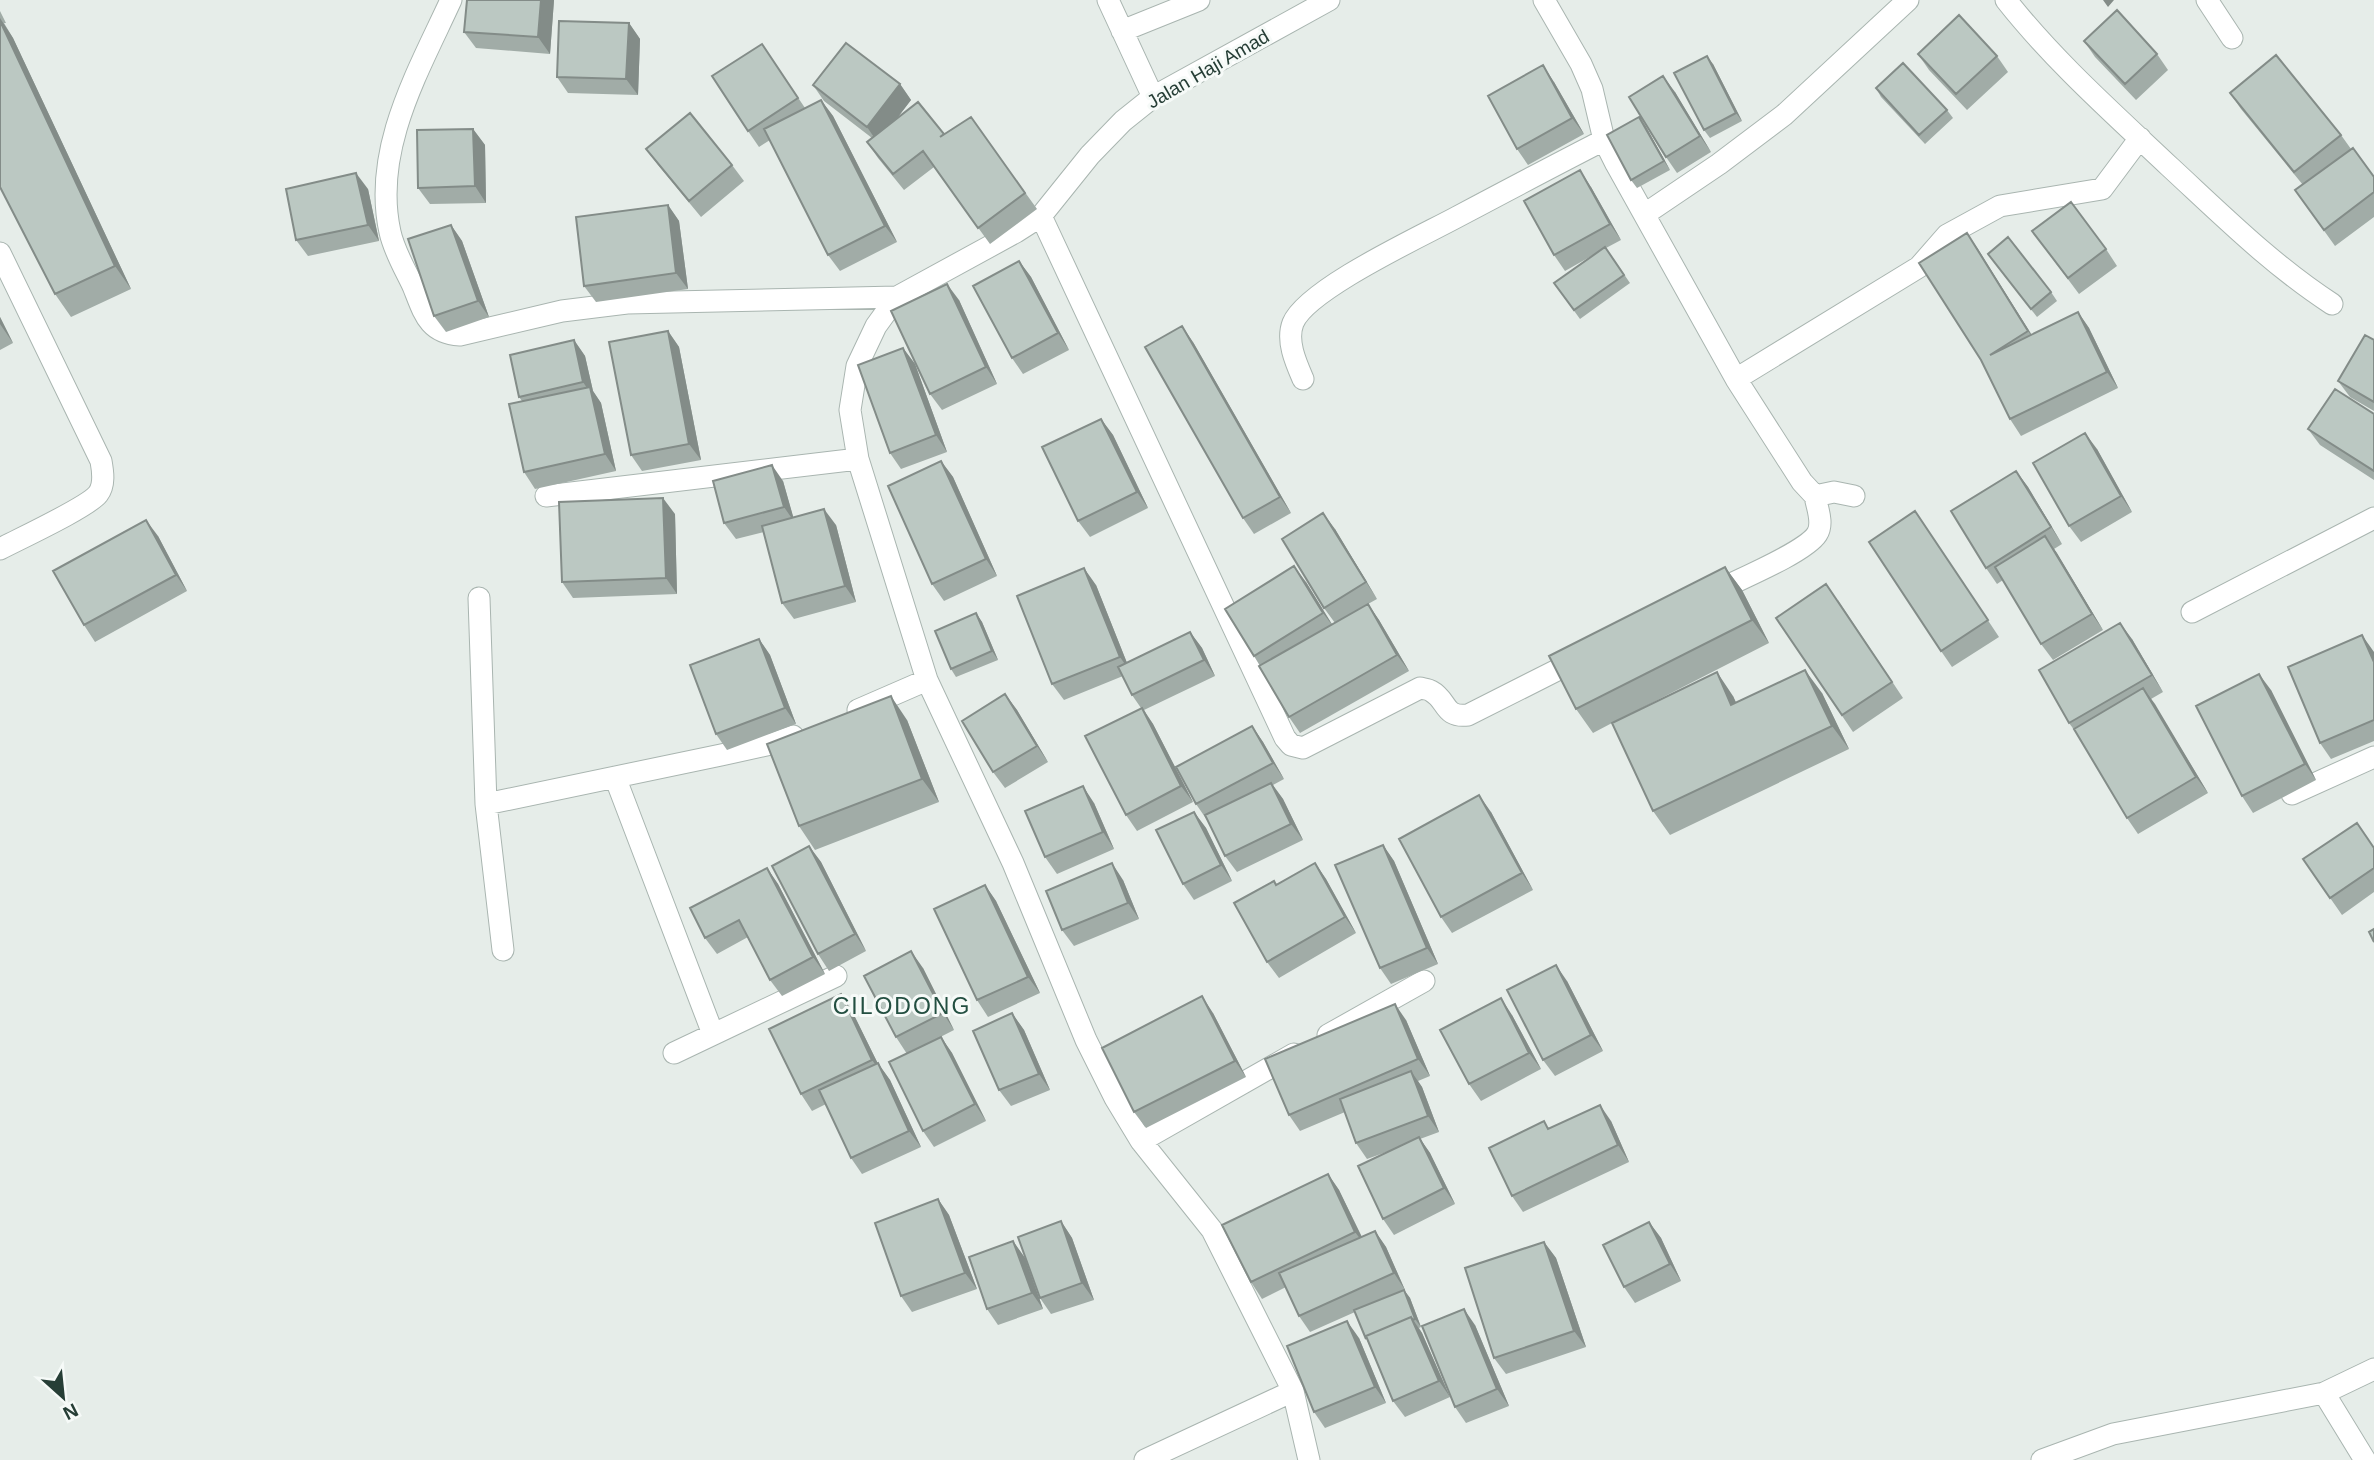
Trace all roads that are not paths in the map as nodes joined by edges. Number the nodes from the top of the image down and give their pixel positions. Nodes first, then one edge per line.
1 (451, 0) edge
2 (1108, 0) edge
3 (1199, 0) edge
4 (1329, 0) edge
5 (1544, 0) edge
6 (1908, 0) edge
7 (2006, 0) edge
8 (2207, 0) edge
9 (1122, 31) junction
10 (2232, 38) dead end
11 (1153, 97) junction
12 (2140, 138) junction
13 (1604, 140) junction
14 (1645, 214) junction
15 (1041, 216) junction
16 (0, 253) edge
17 (897, 297) junction
18 (2332, 304) dead end
19 (1303, 379) dead end
20 (1736, 379) junction
21 (858, 459) junction
22 (546, 496) dead end
23 (1815, 496) junction
24 (1854, 496) dead end
25 (2374, 518) edge
26 (0, 549) edge
27 (479, 598) dead end
28 (1687, 605) edge
29 (2192, 612) dead end
30 (1602, 648) edge
31 (927, 680) junction
32 (840, 718) edge
33 (815, 729) edge
34 (2374, 757) edge
35 (615, 777) junction
36 (2292, 794) edge
37 (486, 804) junction
38 (503, 950) dead end
39 (836, 976) dead end
40 (1424, 981) dead end
41 (713, 1034) junction
42 (674, 1053) dead end
43 (1141, 1140) junction
44 (2374, 1369) edge
45 (1293, 1391) junction
46 (2324, 1393) junction
47 (1145, 1460) edge
48 (1309, 1460) edge
49 (2042, 1460) edge
50 (2365, 1460) edge

1 - 17 street
2 - 9 street
3 - 9 street
4 - 11 street, Jalan Haji Amad
5 - 13 street
6 - 14 street
7 - 12 street
8 - 10 street
9 - 11 street
11 - 15 street, Jalan Haji Amad
12 - 18 street
12 - 20 street
13 - 14 street
13 - 19 street
14 - 20 street
15 - 17 street, Jalan Haji Amad
15 - 30 street
16 - 26 street
17 - 21 street
20 - 23 street
21 - 22 street
21 - 31 street
23 - 24 street
23 - 28 street
25 - 29 street
27 - 37 street
31 - 32 street
31 - 43 street
33 - 35 street
34 - 36 street
35 - 37 street
35 - 41 street
37 - 38 street
39 - 41 street
40 - 43 street
41 - 42 street
43 - 45 street
44 - 46 street
45 - 47 street
45 - 48 street
46 - 49 street
46 - 50 street

